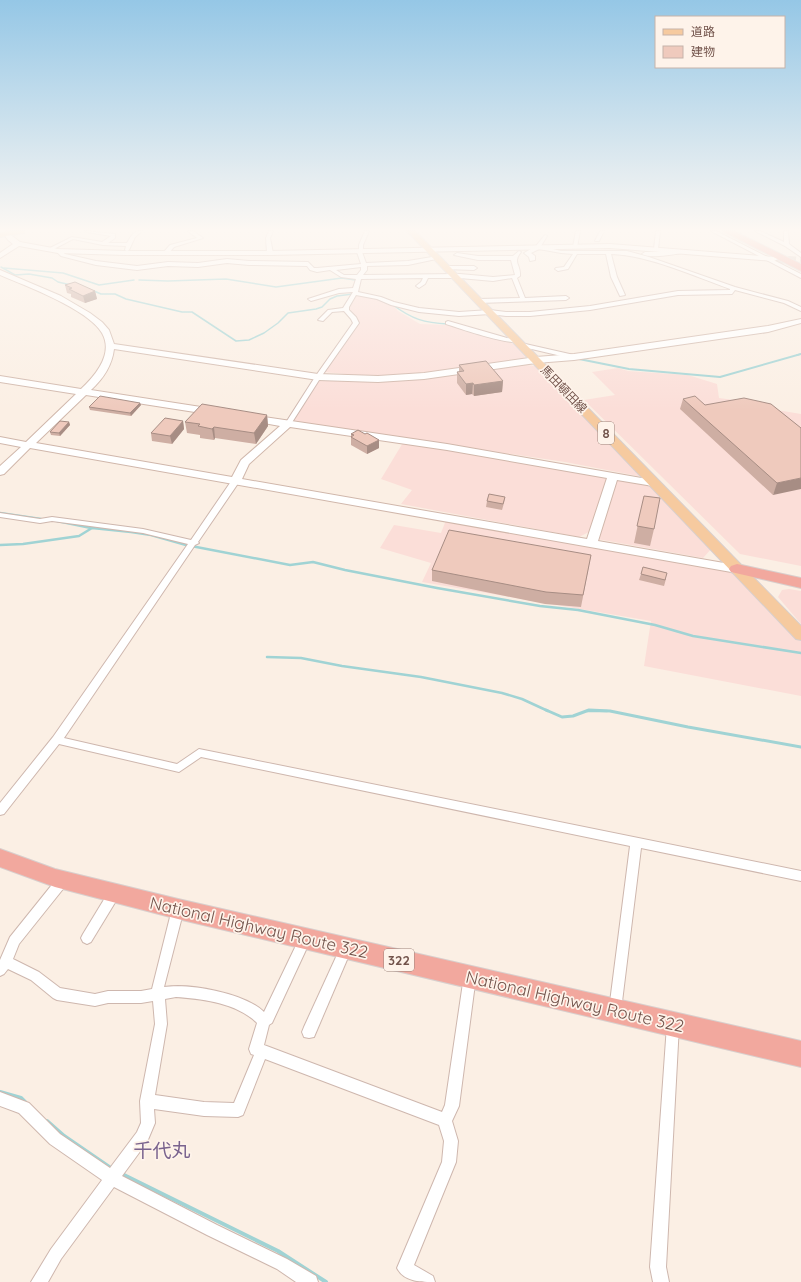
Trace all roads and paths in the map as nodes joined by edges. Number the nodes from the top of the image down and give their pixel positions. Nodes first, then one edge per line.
1 (39, 291) edge
2 (468, 291) edge
3 (520, 291) edge
4 (620, 291) edge
5 (732, 291) edge
6 (744, 291) edge
7 (354, 293) junction
8 (622, 295) dead end
9 (566, 298) dead end
10 (311, 299) dead end
11 (523, 299) junction
12 (478, 301) junction
13 (346, 309) junction
14 (801, 309) edge
15 (490, 312) junction
16 (459, 314) junction
17 (321, 320) dead end
18 (801, 321) edge
19 (519, 343) junction
20 (110, 346) junction
21 (574, 357) junction
22 (536, 360) junction
23 (318, 377) junction
24 (1, 380) edge
25 (84, 392) junction
26 (227, 414) edge
27 (242, 416) edge
28 (288, 424) junction
29 (0, 440) edge
30 (28, 446) junction
31 (0, 472) edge
32 (613, 475) junction
33 (236, 482) junction
34 (653, 482) junction
35 (0, 515) edge
36 (591, 544) junction
37 (193, 545) junction
38 (737, 569) junction
39 (801, 576) edge
40 (801, 583) edge
41 (801, 635) edge
42 (57, 740) junction
43 (0, 811) edge
44 (636, 842) junction
45 (0, 858) edge
46 (801, 876) edge
47 (63, 880) junction
48 (115, 892) junction
49 (178, 909) junction
50 (87, 938) dead end
51 (305, 939) junction
52 (346, 948) junction
53 (3, 966) edge
54 (470, 976) junction
55 (160, 995) junction
56 (615, 1011) junction
57 (264, 1021) junction
58 (673, 1025) junction
59 (309, 1032) dead end
60 (262, 1051) junction
61 (801, 1054) edge
62 (0, 1099) edge
63 (148, 1101) junction
64 (445, 1120) junction
65 (115, 1174) junction
66 (39, 1282) edge
67 (310, 1282) edge
68 (427, 1282) edge
69 (660, 1282) edge

1 - 20 street
2 - 12 main road, 馬田頓田線 / 8
3 - 11 street
4 - 8 street
5 - 15 street
6 - 14 street
7 - 10 street
7 - 13 street
7 - 16 street
9 - 11 street
11 - 12 street
12 - 15 main road, 馬田頓田線 / 8
13 - 17 street
13 - 23 street
15 - 16 street
15 - 19 main road, 馬田頓田線 / 8
16 - 19 street
18 - 21 street
19 - 21 street
19 - 22 main road, 馬田頓田線 / 8
20 - 23 street
20 - 25 street
21 - 22 street
22 - 23 street
22 - 34 main road, 馬田頓田線 / 8
23 - 28 street
24 - 25 street
25 - 26 street
25 - 30 street
27 - 28 street
28 - 32 street
28 - 33 street
29 - 30 street
30 - 31 street
30 - 33 street
32 - 34 street
32 - 36 street
33 - 36 street
33 - 37 street
34 - 38 main road, 馬田頓田線 / 8
35 - 37 street
36 - 38 street
37 - 42 street
38 - 39 highway
38 - 40 highway
38 - 41 main road, 馬田頓田線 / 8
42 - 43 street
42 - 44 street
44 - 46 street
44 - 56 street
45 - 47 highway, National Highway Route 322 / 322
47 - 48 highway, National Highway Route 322 / 322
47 - 53 street
48 - 49 highway, National Highway Route 322 / 322
48 - 50 street
49 - 51 highway, National Highway Route 322 / 322
49 - 55 street
51 - 52 highway, National Highway Route 322 / 322
51 - 57 street
52 - 54 highway, National Highway Route 322 / 322
52 - 59 street
53 - 55 street
54 - 56 highway, National Highway Route 322 / 322
54 - 64 street
55 - 57 street
55 - 63 street
56 - 58 highway, National Highway Route 322 / 322
57 - 60 street
58 - 61 highway, National Highway Route 322 / 322
58 - 69 street
60 - 63 street
60 - 64 street
62 - 65 street
63 - 65 street
64 - 68 street
65 - 66 street
65 - 67 street

